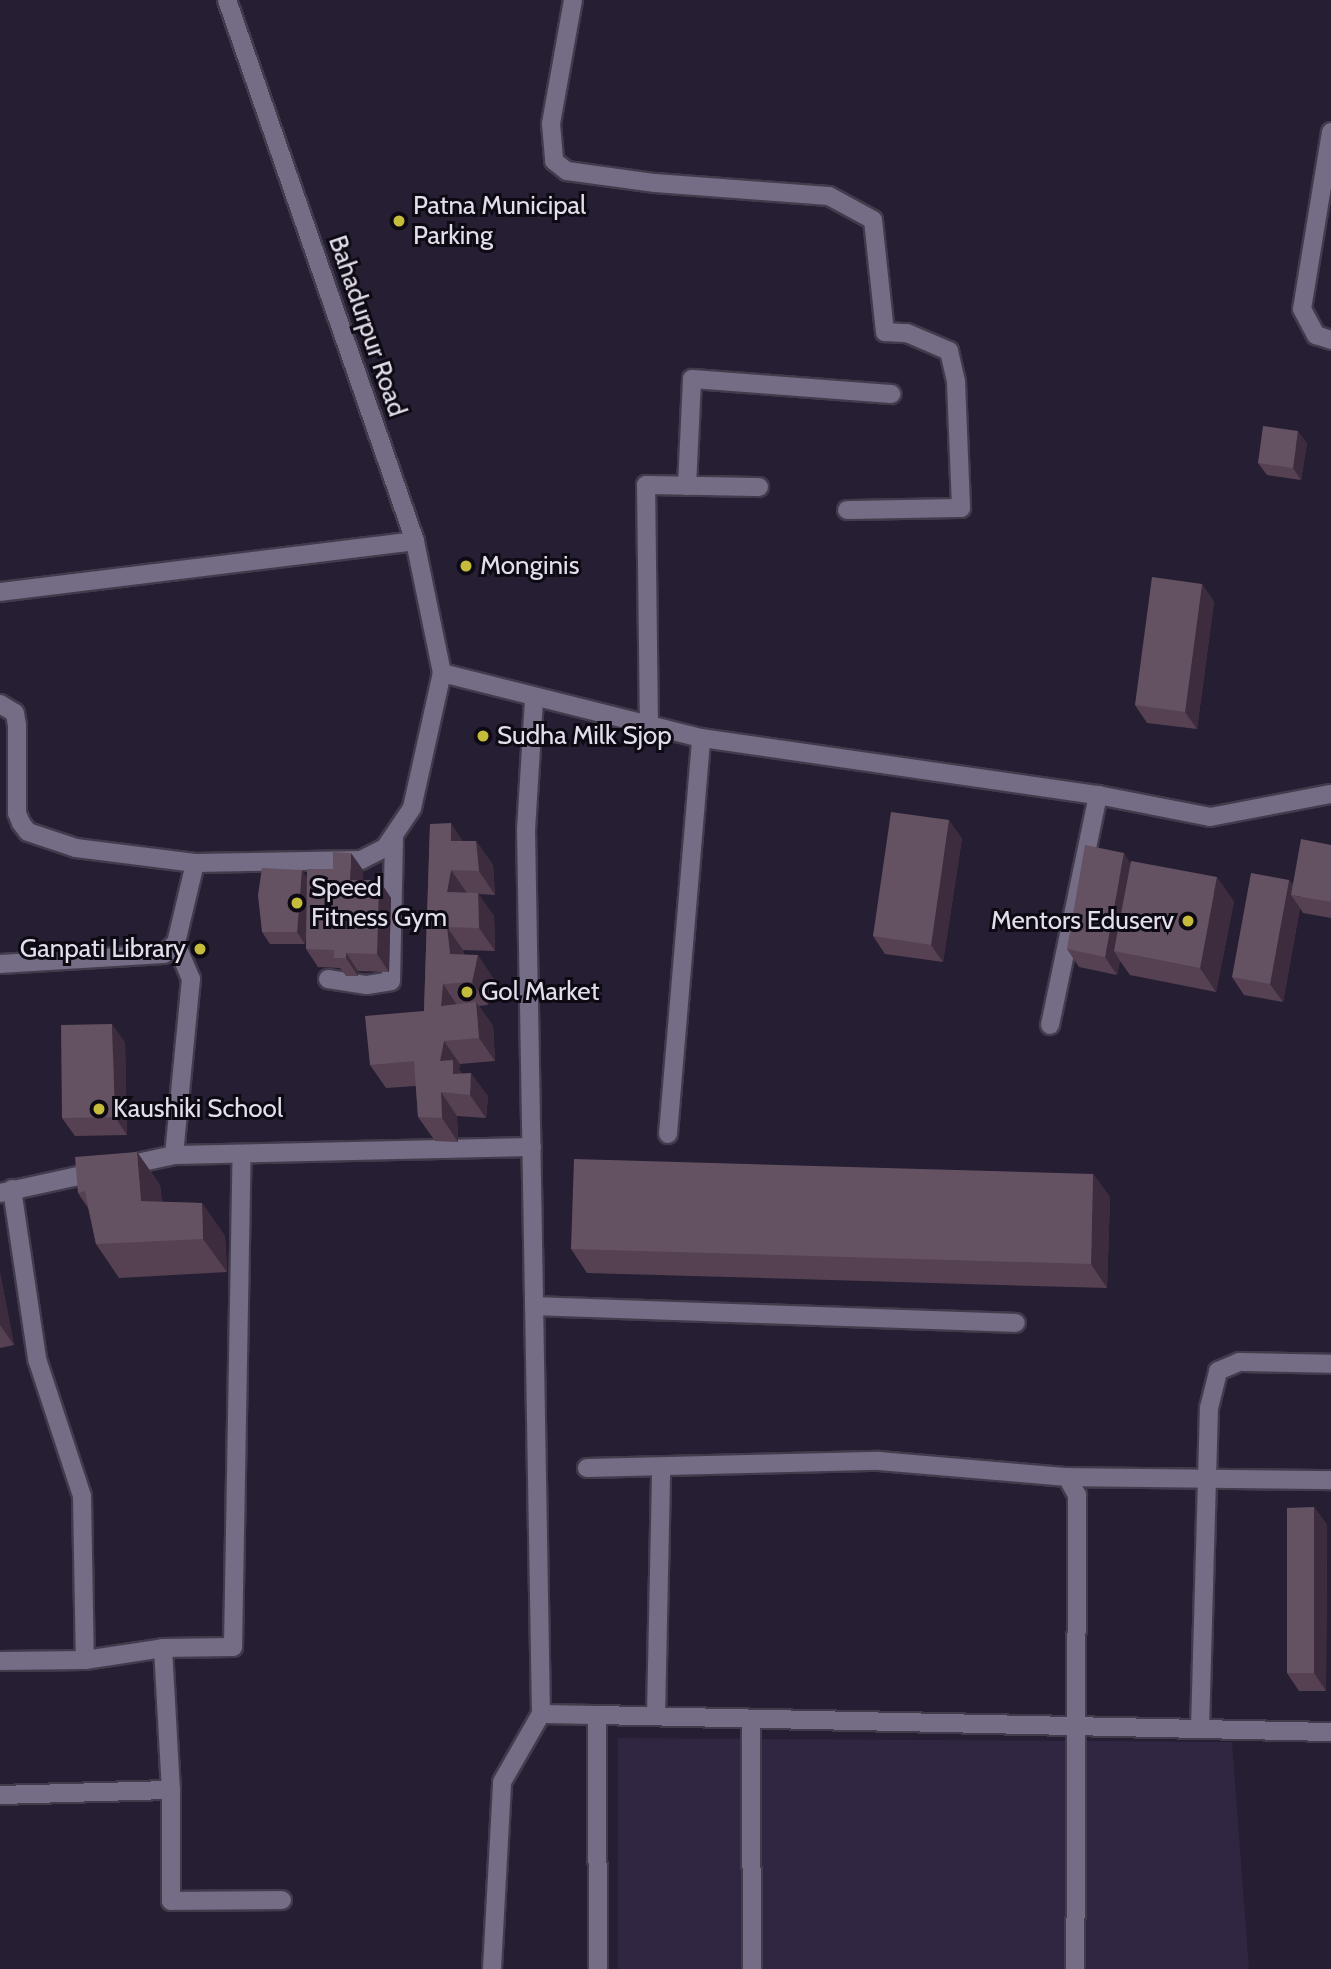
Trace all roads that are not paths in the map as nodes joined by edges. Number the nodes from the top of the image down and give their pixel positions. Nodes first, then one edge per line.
1 (227, 0) edge
2 (573, 0) edge
3 (1331, 132) edge
4 (1331, 340) edge
5 (891, 394) dead end
6 (687, 485) junction
7 (759, 487) dead end
8 (848, 510) dead end
9 (415, 541) junction
10 (0, 592) edge
11 (442, 673) junction
12 (534, 699) junction
13 (0, 704) edge
14 (649, 728) junction
15 (701, 738) junction
16 (1331, 794) edge
17 (1098, 795) junction
18 (394, 835) junction
19 (195, 863) junction
20 (176, 943) junction
21 (0, 964) edge
22 (328, 979) dead end
23 (1050, 1025) dead end
24 (668, 1134) dead end
25 (532, 1147) junction
26 (242, 1154) junction
27 (174, 1155) junction
28 (6, 1191) edge
29 (534, 1306) junction
30 (1016, 1323) dead end
31 (1331, 1364) edge
32 (587, 1468) dead end
33 (661, 1468) junction
34 (1067, 1476) junction
35 (1207, 1476) junction
36 (1331, 1480) edge
37 (163, 1648) junction
38 (85, 1660) junction
39 (0, 1661) edge
40 (541, 1714) junction
41 (597, 1715) junction
42 (656, 1716) junction
43 (751, 1719) junction
44 (1078, 1726) junction
45 (1200, 1729) junction
46 (1331, 1732) edge
47 (171, 1790) junction
48 (0, 1795) edge
49 (282, 1900) dead end
50 (492, 1969) edge
51 (598, 1969) edge
52 (752, 1969) edge
53 (1075, 1969) edge

1 - 9 street, Bahadurpur Road
2 - 8 street
3 - 4 street
5 - 6 street
6 - 7 street
6 - 14 street
9 - 10 street
9 - 11 street, Bahadurpur Road
11 - 12 street
11 - 18 street
12 - 14 street
12 - 25 street
13 - 19 street
14 - 15 street
15 - 17 street
15 - 24 street
16 - 17 street
17 - 23 street
18 - 19 street
18 - 22 street
19 - 20 street
20 - 21 street
20 - 27 street
25 - 26 street
25 - 29 street
26 - 27 street
26 - 37 street
27 - 28 street
28 - 38 street
29 - 30 street
29 - 40 street
31 - 35 street
32 - 33 street
33 - 34 street
33 - 42 street
34 - 35 street
34 - 44 street
35 - 36 street
35 - 45 street
37 - 38 street
37 - 47 street
38 - 39 street
40 - 41 street
40 - 50 street
41 - 42 street
41 - 51 street
42 - 43 street
43 - 44 street
43 - 52 street
44 - 45 street
44 - 53 street
45 - 46 street
47 - 48 street
47 - 49 street

